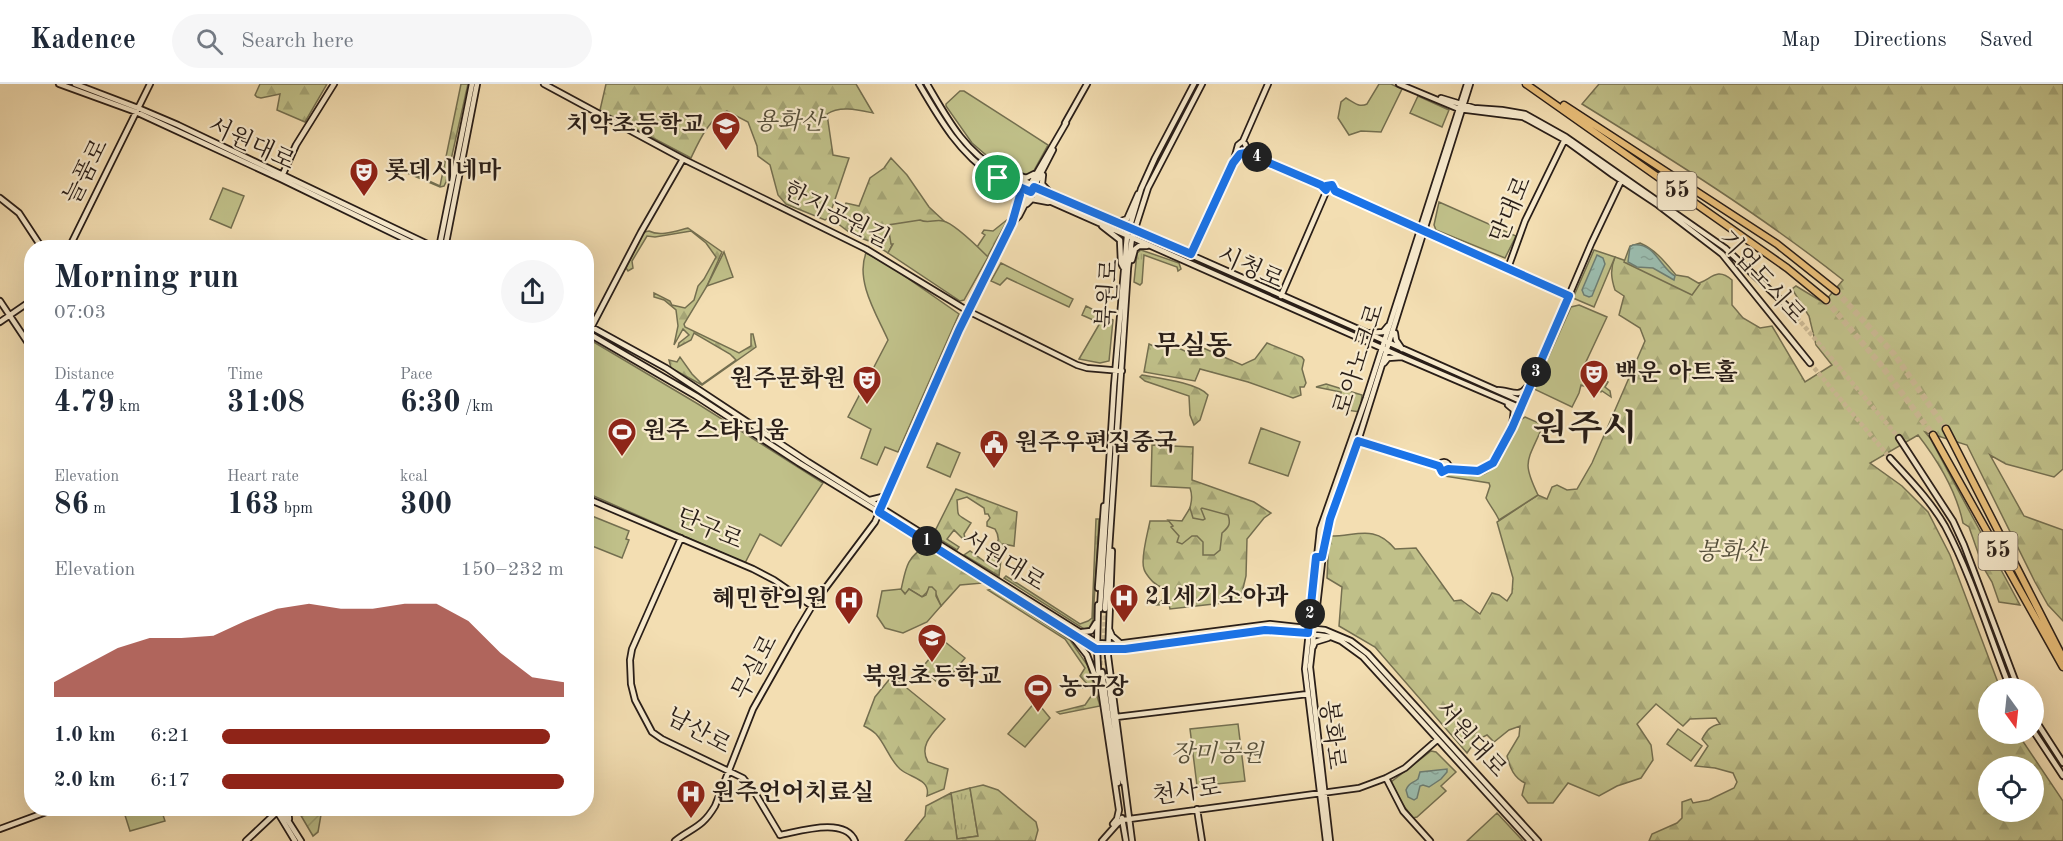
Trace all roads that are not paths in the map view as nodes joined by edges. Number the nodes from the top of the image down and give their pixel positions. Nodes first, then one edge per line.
1 (59, 84) edge
2 (75, 84) edge
3 (150, 84) edge
4 (334, 84) edge
5 (472, 84) edge
6 (477, 84) edge
7 (544, 84) edge
8 (919, 84) edge
9 (927, 84) edge
10 (1087, 84) edge
11 (1194, 84) edge
12 (1202, 84) edge
13 (1270, 84) edge
14 (1399, 84) edge
15 (1405, 84) edge
16 (1468, 84) edge
17 (1526, 84) edge
18 (1533, 84) edge
19 (939, 105) junction
20 (933, 108) junction
21 (1462, 108) junction
22 (137, 110) junction
23 (1066, 123) junction
24 (1566, 138) junction
25 (1243, 149) junction
26 (683, 159) junction
27 (1047, 161) junction
28 (1038, 170) junction
29 (1002, 172) junction
30 (282, 177) junction
31 (998, 178) junction
32 (1622, 179) junction
33 (1030, 189) junction
34 (1141, 189) junction
35 (1329, 190) junction
36 (452, 195) junction
37 (0, 198) edge
38 (1051, 199) junction
39 (330, 200) junction
40 (1016, 216) junction
41 (1103, 217) junction
42 (1100, 224) junction
43 (1132, 229) junction
44 (1423, 229) junction
45 (1130, 237) junction
46 (37, 240) edge
47 (73, 240) edge
48 (408, 240) edge
49 (420, 240) edge
50 (440, 240) edge
51 (446, 240) edge
52 (1154, 247) junction
53 (1191, 254) junction
54 (1188, 261) junction
55 (1508, 267) junction
56 (1126, 268) junction
57 (1836, 291) tunnel mouth
58 (1282, 295) junction
59 (1569, 296) junction
60 (1826, 300) tunnel mouth
61 (0, 301) edge
62 (1279, 301) junction
63 (24, 306) edge
64 (1788, 307) tunnel mouth
65 (968, 311) junction
66 (10, 316) junction
67 (594, 316) edge
68 (0, 322) edge
69 (1394, 322) junction
70 (594, 328) edge
71 (1367, 333) junction
72 (594, 335) edge
73 (24, 337) edge
74 (1367, 342) junction
75 (1387, 342) junction
76 (1385, 349) junction
77 (1402, 349) junction
78 (1402, 357) junction
79 (1810, 363) tunnel mouth
80 (1379, 367) junction
81 (666, 368) junction
82 (1115, 370) junction
83 (1122, 371) junction
84 (662, 374) junction
85 (1531, 381) junction
86 (1496, 390) junction
87 (698, 393) junction
88 (1495, 396) junction
89 (1523, 402) junction
90 (1521, 408) junction
91 (1512, 428) junction
92 (1946, 429) tunnel mouth
93 (762, 435) junction
94 (1933, 435) tunnel mouth
95 (1899, 438) tunnel mouth
96 (1355, 440) junction
97 (1114, 450) junction
98 (1890, 458) tunnel mouth
99 (886, 496) junction
100 (870, 500) junction
101 (594, 501) edge
102 (880, 509) junction
103 (681, 538) junction
104 (812, 606) junction
105 (1103, 611) junction
106 (1097, 621) junction
107 (1108, 624) junction
108 (1063, 629) junction
109 (1311, 631) junction
110 (1079, 632) junction
111 (1331, 637) junction
112 (1175, 639) junction
113 (1097, 643) junction
114 (1120, 644) junction
115 (1108, 647) junction
116 (1096, 649) junction
117 (1125, 649) junction
118 (1312, 652) junction
119 (2063, 658) edge
120 (2063, 667) edge
121 (1104, 670) junction
122 (2006, 678) edge
123 (2014, 678) edge
124 (1308, 694) junction
125 (1101, 695) junction
126 (1116, 717) junction
127 (2044, 734) edge
128 (1442, 736) junction
129 (1437, 740) junction
130 (2042, 744) edge
131 (2063, 763) edge
132 (729, 770) junction
133 (1114, 774) junction
134 (2063, 776) edge
135 (1386, 778) junction
136 (1117, 780) junction
137 (1124, 785) junction
138 (1323, 794) junction
139 (1197, 809) junction
140 (1506, 810) junction
141 (35, 816) edge
142 (274, 816) edge
143 (284, 816) edge
144 (285, 816) edge
145 (1125, 820) junction
146 (0, 829) edge
147 (780, 835) junction
148 (1107, 835) junction
149 (1125, 838) edge
150 (246, 841) edge
151 (295, 841) edge
152 (301, 841) edge
153 (675, 841) edge
154 (776, 841) edge
155 (855, 841) edge
156 (1102, 841) edge
157 (1132, 841) edge
158 (1202, 841) edge
159 (1328, 841) edge
160 (1430, 841) edge
161 (1530, 841) edge
162 (1538, 841) edge

1 - 22 street, 서원대로
2 - 22 street, 서원대로
3 - 22 street, 늘품로
4 - 30 street, 서원대로
5 - 36 street
6 - 36 street
7 - 26 street, 한지공원길
8 - 20 street, 시청로
9 - 19 street, 시청로
10 - 23 street, 무실로
11 - 34 street, 북원로
12 - 43 street, 북원로
13 - 25 street
14 - 21 street
15 - 21 street
16 - 21 street, 로아노크로
17 - 60 highway, 55
18 - 57 highway, 55
19 - 20 street
19 - 29 street, 시청로
20 - 31 street, 시청로
21 - 24 street
21 - 44 street, 로아노크로
22 - 30 street, 서원대로
22 - 47 street, 늘품로
23 - 27 street, 무실로
23 - 28 street, 무실로
24 - 32 street
24 - 55 street, 만대로
25 - 35 street
25 - 53 street, 시청로
26 - 65 street, 한지공원길
26 - 67 street
27 - 33 street, 무실로
27 - 38 street
28 - 29 street
28 - 33 street, 무실로
29 - 33 street, 시청로
30 - 39 street, 서원대로
31 - 33 street, 시청로
31 - 40 street
32 - 59 street
32 - 64 street, 기업도시로
32 - 79 street, 기업도시로
33 - 38 street, 시청로
33 - 40 street, 무실로
34 - 41 street
34 - 43 street, 북원로
35 - 44 street
35 - 58 street
36 - 50 street
36 - 51 street
37 - 46 street
38 - 40 street
38 - 41 street, 시청로
38 - 42 street, 시청로
39 - 48 street, 서원대로
39 - 49 street, 서원대로
40 - 65 street, 무실로
41 - 43 street, 시청로
42 - 45 street, 시청로
42 - 56 street
43 - 45 street, 북원로
43 - 53 street, 시청로
44 - 55 street
44 - 69 street, 로아노크로
45 - 52 street, 시청로
45 - 56 street, 북원로
52 - 54 street, 시청로
52 - 56 street
53 - 54 street
53 - 58 street, 시청로
54 - 62 street, 시청로
55 - 59 street, 만대로
56 - 82 street, 북원로
56 - 83 street, 북원로
58 - 62 street
58 - 71 street, 시청로
59 - 85 street
61 - 66 street
62 - 74 street, 시청로
63 - 66 street
65 - 82 street, 한지공원길
65 - 99 street, 무실로
66 - 68 street
66 - 73 street
69 - 71 street
69 - 75 street, 로아노크로
69 - 77 street
70 - 81 street, 서원대로
71 - 75 street, 시청로
72 - 84 street, 서원대로
74 - 76 street, 시청로
74 - 80 street
75 - 76 street, 로아노크로
75 - 77 street, 시청로
76 - 78 street, 시청로
76 - 80 street, 로아노크로
77 - 86 street, 시청로
78 - 80 street
78 - 88 street, 시청로
80 - 96 street, 로아노크로
81 - 84 street
81 - 87 street, 서원대로
82 - 83 street, 한지공원길
82 - 97 street, 북원로
83 - 97 street, 북원로
84 - 87 street, 서원대로
85 - 86 street
85 - 89 street
86 - 89 street, 시청로
87 - 93 street, 서원대로
88 - 90 street
88 - 91 street
89 - 90 street
90 - 91 street
91 - 96 street
92 - 119 highway, 55
93 - 100 street, 서원대로
93 - 102 street, 서원대로
94 - 120 highway, 55
95 - 123 street
96 - 109 street, 로아노크로
97 - 105 street, 북원로
97 - 105 street, 북원로
98 - 122 street
99 - 100 street
99 - 102 street, 무실로
100 - 102 street, 서원대로
101 - 103 street, 단구로
102 - 104 street, 무실로
102 - 108 street, 서원대로
102 - 110 street, 서원대로
103 - 104 street, 단구로
103 - 132 street, 남산로
104 - 132 street, 무실로
105 - 106 street, 북원로
105 - 107 street, 북원로
106 - 110 street
106 - 113 street, 북원로
107 - 114 street
107 - 115 street, 북원로
108 - 116 street, 서원대로
108 - 125 street
109 - 111 street, 서원대로
109 - 112 street, 서원대로
109 - 118 street, 봉화로
109 - 124 street, 봉화로
109 - 128 street, 서원대로
110 - 113 street, 서원대로
111 - 118 street
111 - 129 street, 서원대로
112 - 114 street, 서원대로
112 - 117 street, 서원대로
113 - 115 street, 서원대로
113 - 116 street, 북원로
114 - 115 street, 서원대로
115 - 116 street, 서원대로
115 - 117 street, 서원대로
115 - 121 street, 북원로
116 - 121 street, 북원로
117 - 121 street
118 - 138 street, 봉화로
121 - 125 street, 북원로
121 - 126 street, 북원로
121 - 136 street, 북원로
121 - 137 street, 북원로
124 - 126 street
124 - 138 street, 봉화로
125 - 133 street, 북원로
126 - 137 street, 북원로
127 - 131 street
128 - 129 street, 천사로
128 - 140 street, 서원대로
129 - 135 street, 천사로
129 - 140 street, 서원대로
130 - 134 street
132 - 147 street, 남산로
132 - 153 street, 무실로
133 - 136 street
133 - 148 street
135 - 138 street, 천사로
135 - 160 street
136 - 145 street, 북원로
137 - 145 street, 북원로
138 - 139 street, 천사로
138 - 159 street, 봉화로
139 - 145 street, 천사로
139 - 158 street
140 - 161 street, 서원대로
140 - 162 street, 서원대로
141 - 146 street
142 - 150 street
143 - 151 street
144 - 152 street
145 - 148 street, 천사로
145 - 149 street, 북원로
145 - 157 street, 북원로
147 - 154 street
147 - 155 street
148 - 149 street
148 - 156 street, 천사로

